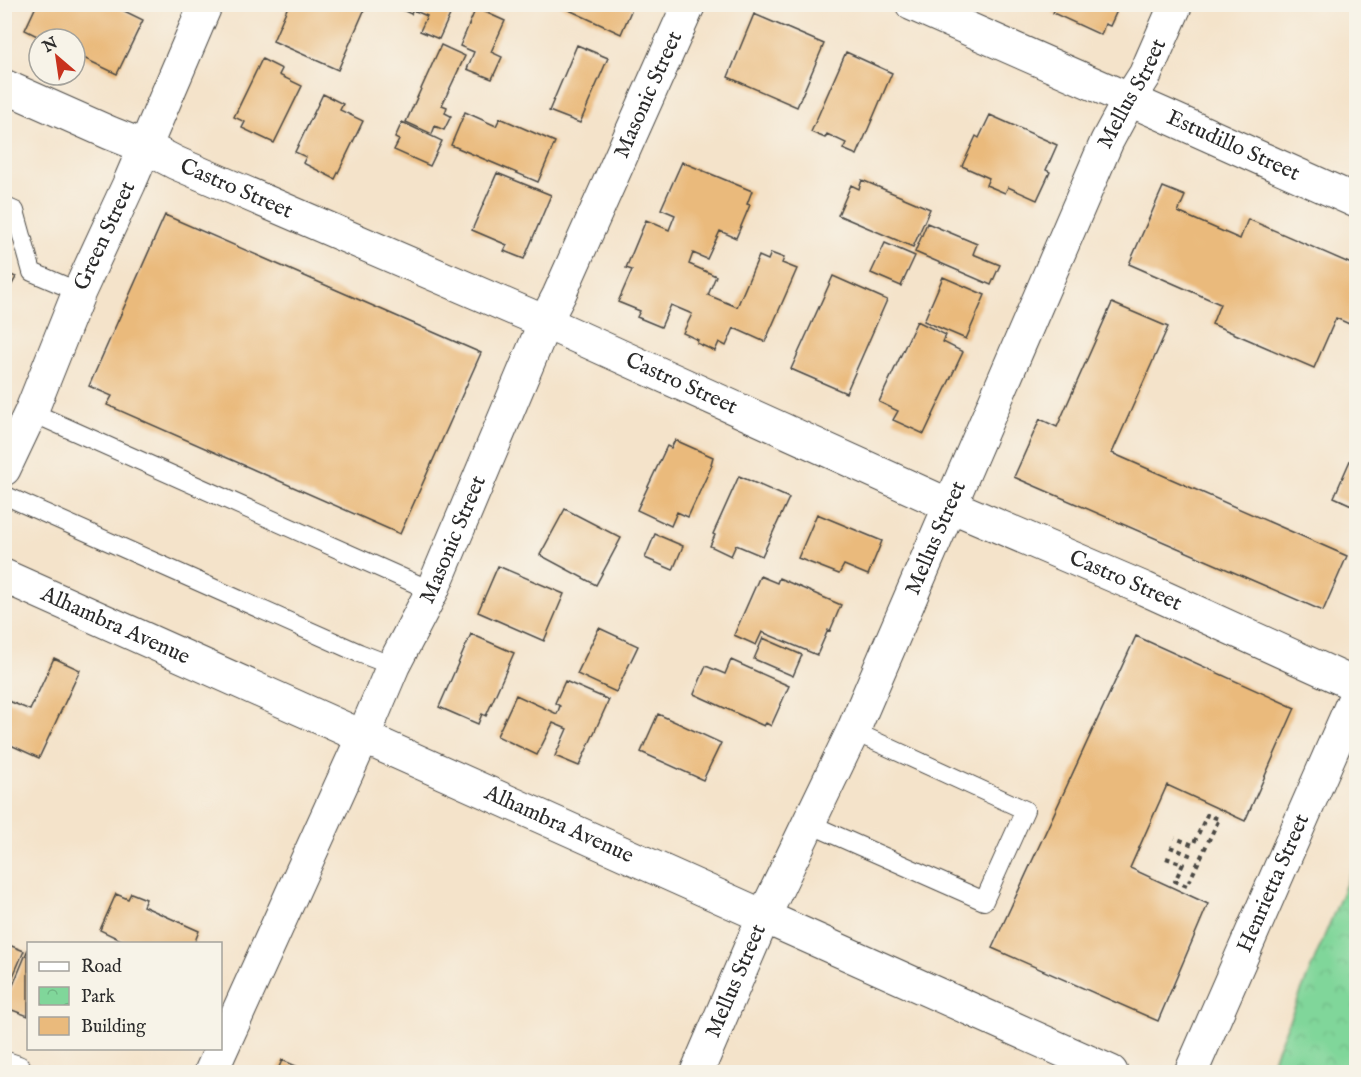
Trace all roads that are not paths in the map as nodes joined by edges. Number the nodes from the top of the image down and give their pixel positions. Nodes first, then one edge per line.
1 (206, 4) edge
2 (689, 4) edge
3 (912, 4) edge
4 (1176, 4) edge
5 (4, 86) edge
6 (1129, 100) junction
7 (145, 147) junction
8 (1356, 201) edge
9 (4, 206) edge
10 (80, 292) junction
11 (545, 322) junction
12 (31, 412) junction
13 (4, 469) edge
14 (4, 495) edge
15 (951, 506) junction
16 (4, 576) edge
17 (432, 591) junction
18 (393, 666) junction
19 (1356, 685) edge
20 (1356, 695) edge
21 (854, 731) junction
22 (363, 737) junction
23 (810, 824) junction
24 (765, 916) junction
25 (222, 1048) edge
26 (221, 1050) edge
27 (4, 1068) edge
28 (16, 1072) edge
29 (211, 1072) edge
30 (697, 1072) edge
31 (1111, 1072) edge
32 (1191, 1072) edge

1 - 7 street, Green Street
2 - 11 street, Masonic Street
3 - 6 street, Estudillo Street
4 - 6 street, Mellus Street
5 - 7 street, Castro Street
6 - 8 street, Estudillo Street
6 - 15 street, Mellus Street
7 - 10 street, Green Street
7 - 11 street, Castro Street
9 - 10 lane
10 - 12 street, Green Street
11 - 15 street, Castro Street
11 - 17 street, Masonic Street
12 - 13 street, Green Street
12 - 17 lane
14 - 18 lane
15 - 19 street, Castro Street
15 - 21 street, Mellus Street
16 - 22 street, Alhambra Avenue
17 - 18 street, Masonic Street
18 - 22 street, Masonic Street
20 - 32 street, Henrietta Street
21 - 23 street, Mellus Street
21 - 23 lane
22 - 24 street, Alhambra Avenue
22 - 25 street, Masonic Street
23 - 24 street, Mellus Street
24 - 30 street, Mellus Street
24 - 31 street, Alhambra Avenue
26 - 29 street, Masonic Street
27 - 28 street

